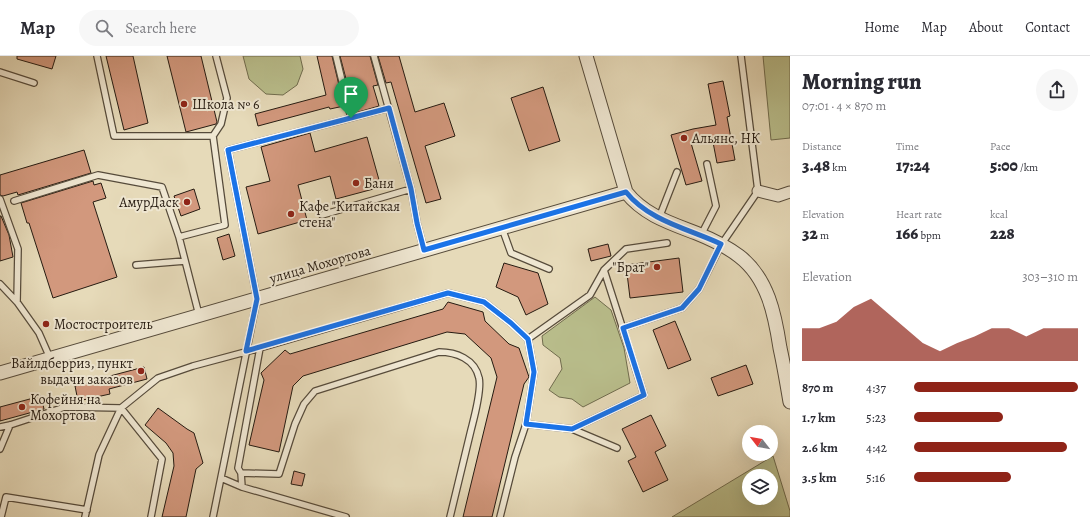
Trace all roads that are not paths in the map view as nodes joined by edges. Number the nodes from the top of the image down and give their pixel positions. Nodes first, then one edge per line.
1 (97, 56) edge
2 (216, 56) edge
3 (336, 56) edge
4 (374, 56) edge
5 (586, 56) edge
6 (741, 56) edge
7 (0, 72) edge
8 (34, 83) dead end
9 (389, 108) junction
10 (351, 118) junction
11 (213, 136) junction
12 (707, 164) dead end
13 (677, 172) dead end
14 (411, 189) junction
15 (758, 191) junction
16 (626, 192) junction
17 (790, 192) edge
18 (0, 199) edge
19 (14, 201) dead end
20 (322, 215) dead end
21 (659, 218) junction
22 (502, 228) junction
23 (701, 235) junction
24 (180, 237) junction
25 (666, 243) dead end
26 (721, 244) junction
27 (424, 250) junction
28 (185, 261) junction
29 (136, 265) dead end
30 (549, 269) dead end
31 (604, 270) junction
32 (0, 284) edge
33 (257, 299) junction
34 (17, 302) junction
35 (199, 316) junction
36 (623, 328) junction
37 (528, 339) junction
38 (260, 348) junction
39 (246, 351) junction
40 (50, 359) junction
41 (0, 373) edge
42 (790, 402) edge
43 (121, 408) junction
44 (526, 424) junction
45 (10, 426) junction
46 (0, 427) edge
47 (572, 429) junction
48 (617, 448) dead end
49 (0, 449) edge
50 (241, 473) junction
51 (221, 478) junction
52 (242, 486) junction
53 (87, 510) junction
54 (1, 517) edge
55 (85, 517) edge
56 (150, 517) edge
57 (213, 517) edge
58 (346, 517) edge
59 (450, 517) edge
60 (500, 517) edge

1 - 11 lane
2 - 11 lane
3 - 10 lane
4 - 9 lane
5 - 16 street
6 - 15 lane
7 - 8 lane
9 - 10 lane
9 - 14 lane
10 - 33 lane
11 - 24 lane
12 - 23 lane
13 - 21 lane
14 - 20 lane
14 - 27 lane
15 - 17 street
15 - 26 lane
16 - 21 street
16 - 22 street, улица Мохортова
18 - 34 lane
19 - 24 lane
21 - 23 street
22 - 27 street, улица Мохортова
22 - 30 lane
23 - 26 street
24 - 28 lane
25 - 31 lane
26 - 36 lane
26 - 42 street
27 - 33 street, улица Мохортова
28 - 29 lane
28 - 35 lane
31 - 36 lane
31 - 37 lane
32 - 34 lane
33 - 35 street, улица Мохортова
33 - 39 lane
34 - 40 lane
35 - 40 street, улица Мохортова
36 - 47 lane
37 - 38 lane
37 - 44 lane
38 - 39 lane
38 - 50 lane
39 - 43 lane
39 - 51 lane
40 - 41 street, улица Мохортова
43 - 45 lane
43 - 53 lane
43 - 56 lane
44 - 47 lane
44 - 60 lane
45 - 46 lane
45 - 49 lane
47 - 48 lane
50 - 52 lane
50 - 59 lane
51 - 52 lane
51 - 57 lane
52 - 58 lane
53 - 54 lane
53 - 55 lane

